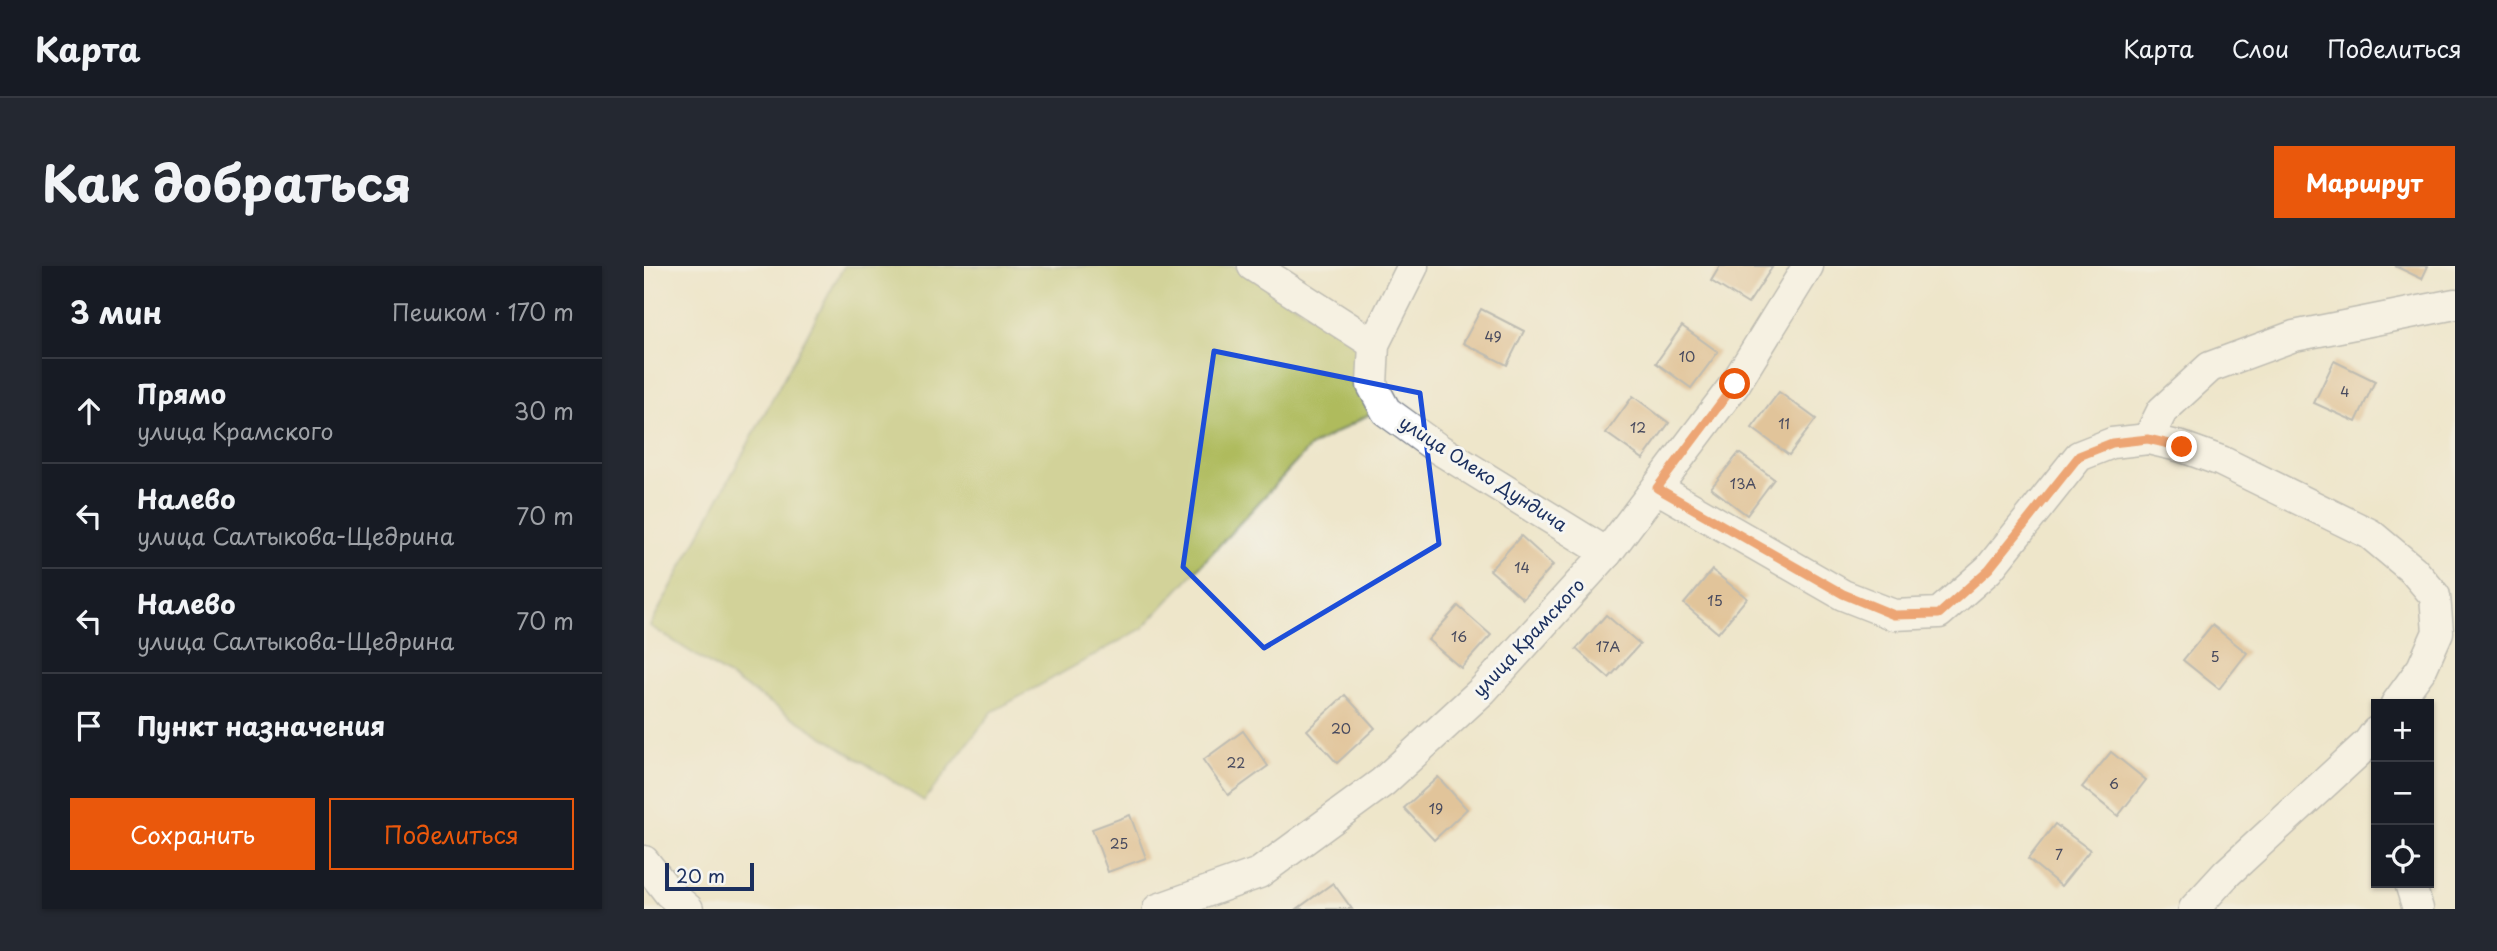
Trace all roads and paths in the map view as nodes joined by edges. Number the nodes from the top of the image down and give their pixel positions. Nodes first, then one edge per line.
1 (1253, 266) edge
2 (1413, 266) edge
3 (1808, 266) edge
4 (2455, 304) edge
5 (1374, 344) junction
6 (2148, 439) junction
7 (1657, 488) junction
8 (1607, 553) junction
9 (2400, 699) edge
10 (2371, 751) edge
11 (644, 861) edge
12 (2412, 888) edge
13 (688, 909) edge
14 (1158, 909) edge
15 (2194, 909) edge
16 (2418, 909) edge

1 - 5 street
2 - 5 street, улица Олеко Дундича
3 - 7 street, улица Крамского
4 - 6 street
5 - 8 street, улица Олеко Дундича
6 - 7 street
6 - 9 street
7 - 8 street, улица Крамского
8 - 14 street, улица Крамского
10 - 15 street
11 - 13 street
12 - 16 street

